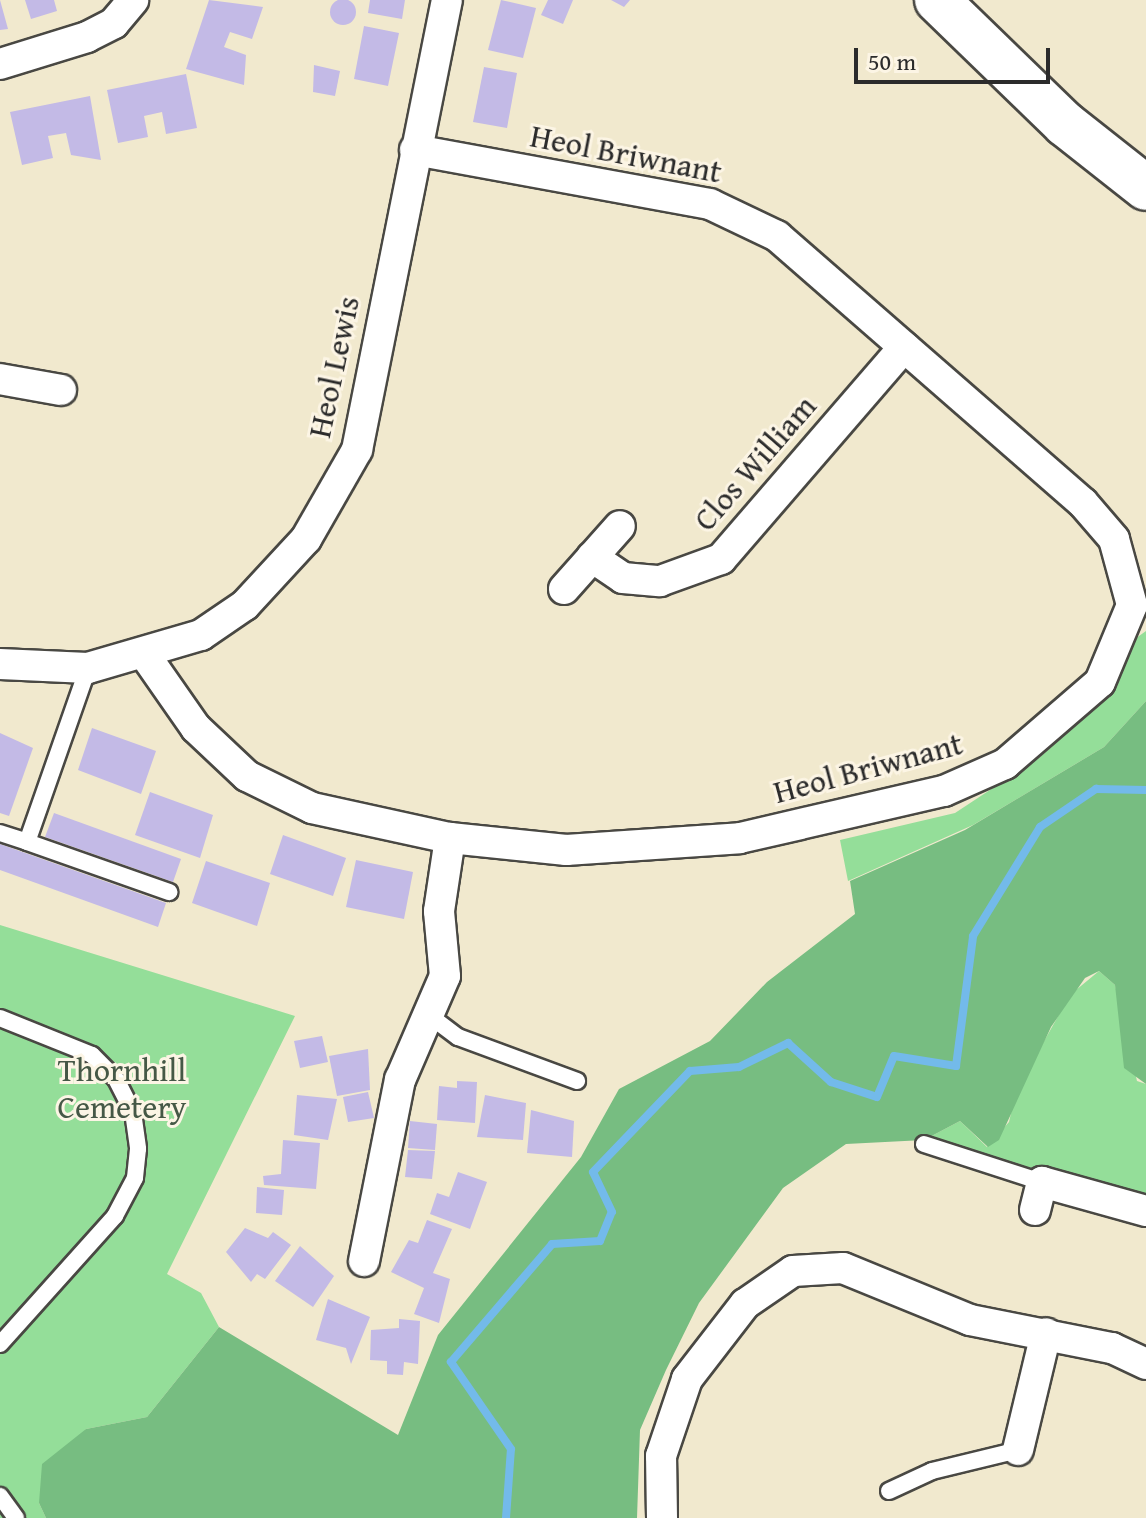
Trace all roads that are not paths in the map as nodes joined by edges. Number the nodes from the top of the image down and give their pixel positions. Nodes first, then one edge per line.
1 (133, 0) edge
2 (447, 0) edge
3 (937, 0) edge
4 (0, 64) edge
5 (415, 150) junction
6 (1146, 188) edge
7 (904, 347) junction
8 (0, 379) edge
9 (61, 390) dead end
10 (620, 526) dead end
11 (592, 557) junction
12 (564, 589) dead end
13 (145, 655) junction
14 (0, 664) edge
15 (88, 668) junction
16 (0, 833) edge
17 (450, 838) junction
18 (27, 842) junction
19 (169, 892) dead end
20 (430, 1016) junction
21 (0, 1018) edge
22 (577, 1081) dead end
23 (924, 1144) dead end
24 (1039, 1196) joint
25 (1146, 1211) edge
26 (364, 1261) dead end
27 (1046, 1333) junction
28 (0, 1344) edge
29 (1146, 1364) edge
30 (1018, 1450) joint
31 (889, 1491) dead end
32 (0, 1496) edge
33 (16, 1518) edge
34 (662, 1518) edge

1 - 4 street
2 - 5 street, Heol Lewis
3 - 6 street
5 - 7 street, Heol Briwnant
5 - 13 street, Heol Lewis
7 - 11 street, Clos William
7 - 17 street, Heol Briwnant
8 - 9 street
10 - 11 street
11 - 12 street
13 - 15 street, Heol Lewis
13 - 17 street, Heol Briwnant
14 - 15 street, Heol Lewis
15 - 18 lane
16 - 18 lane
17 - 20 street
18 - 19 lane
20 - 22 lane
20 - 26 street
21 - 28 lane
23 - 24 lane
24 - 25 street
27 - 29 street
27 - 30 street
27 - 34 street
30 - 31 lane
32 - 33 lane

